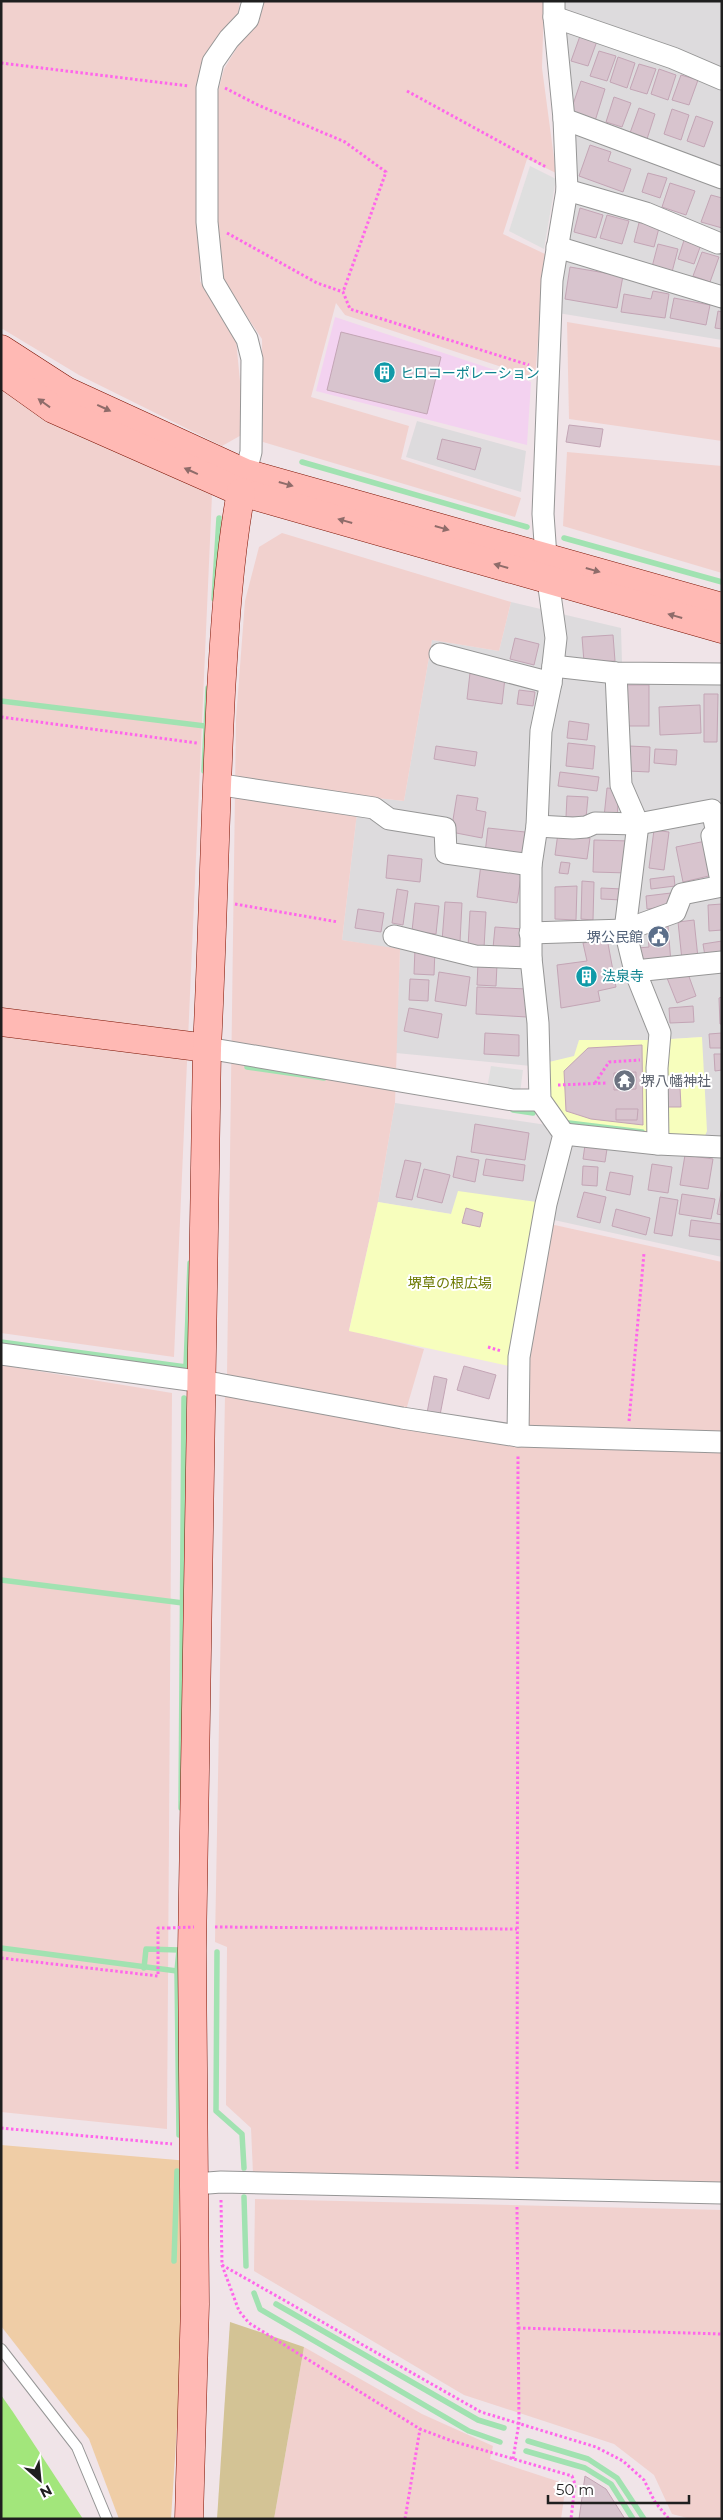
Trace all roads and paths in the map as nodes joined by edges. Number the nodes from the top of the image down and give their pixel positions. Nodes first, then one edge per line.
1 (253, 1) edge
2 (554, 9) edge
3 (1, 63) edge
4 (722, 79) edge
5 (208, 84) junction
6 (407, 91) dead end
7 (564, 119) junction
8 (722, 178) edge
9 (567, 184) junction
10 (207, 222) junction
11 (718, 243) dead end
12 (557, 247) junction
13 (344, 292) junction
14 (722, 297) edge
15 (1, 349) edge
16 (549, 371) junction
17 (1, 372) edge
18 (243, 483) junction
19 (547, 568) junction
20 (722, 607) edge
21 (722, 629) edge
22 (440, 654) dead end
23 (616, 673) junction
24 (722, 674) edge
25 (552, 675) junction
26 (1, 717) edge
27 (200, 743) dead end
28 (216, 784) junction
29 (638, 824) junction
30 (537, 826) junction
31 (720, 832) edge
32 (530, 865) junction
33 (214, 902) junction
34 (338, 922) dead end
35 (625, 930) junction
36 (530, 932) junction
37 (394, 936) dead end
38 (531, 958) junction
39 (722, 962) edge
40 (634, 971) junction
41 (1, 1022) edge
42 (207, 1048) junction
43 (658, 1059) junction
44 (595, 1083) junction
45 (607, 1083) dead end
46 (540, 1093) junction
47 (564, 1134) junction
48 (658, 1144) junction
49 (722, 1147) edge
50 (644, 1253) dead end
51 (1, 1354) edge
52 (203, 1382) junction
53 (518, 1436) junction
54 (628, 1439) junction
55 (722, 1442) edge
56 (194, 1927) dead end
57 (209, 1927) dead end
58 (517, 1929) junction
59 (1, 1958) edge
60 (1, 2128) edge
61 (194, 2146) junction
62 (222, 2182) junction
63 (195, 2184) junction
64 (517, 2190) junction
65 (722, 2193) edge
66 (222, 2265) junction
67 (518, 2328) junction
68 (722, 2334) edge
69 (1, 2349) edge
70 (519, 2422) junction
71 (420, 2429) junction
72 (513, 2459) junction
73 (107, 2519) edge
74 (189, 2519) edge
75 (405, 2519) edge
76 (571, 2519) edge
77 (669, 2519) edge

1 - 5 street
2 - 4 street
2 - 7 street
3 - 5 path
5 - 10 street
5 - 13 path
6 - 9 path
7 - 8 street
7 - 9 street
9 - 11 street
9 - 12 street
10 - 13 path
10 - 18 street
12 - 14 street
12 - 16 street
13 - 16 path
15 -> 18 street
16 - 19 street
18 -> 17 street
18 - 19 street
18 - 28 street
19 -> 20 street
21 -> 19 street
19 - 25 street
22 - 25 street
23 - 24 street
23 - 25 street
23 - 29 street
25 - 30 street
26 - 27 path
28 - 32 street
28 - 33 street
29 - 30 street
29 - 31 street
29 - 35 street
30 - 32 street
31 - 35 street
32 - 36 street
33 - 34 path
33 - 42 street
35 - 36 street
35 - 40 street
36 - 38 street
37 - 38 street
38 - 46 street
39 - 40 street
40 - 43 street
41 - 42 street
42 - 46 street
42 - 52 street
43 - 44 path
43 - 48 street
44 - 45 path
44 - 46 path
46 - 47 street
47 - 48 street
47 - 53 street
48 - 49 street
50 - 54 path
51 - 52 street
52 - 53 street
52 - 61 street
53 - 54 street
53 - 58 path
54 - 55 street
56 - 59 path, bridge
57 - 58 path
58 - 64 path
60 - 61 path
61 - 63 street
62 - 63 street
62 - 64 street
62 - 66 path
63 - 74 street
64 - 65 street
64 - 67 path
66 - 70 path
66 - 71 path
67 - 68 path
67 - 70 path
69 - 73 lane
70 - 72 path
70 - 77 path
71 - 72 path
71 - 75 path
72 - 76 path

